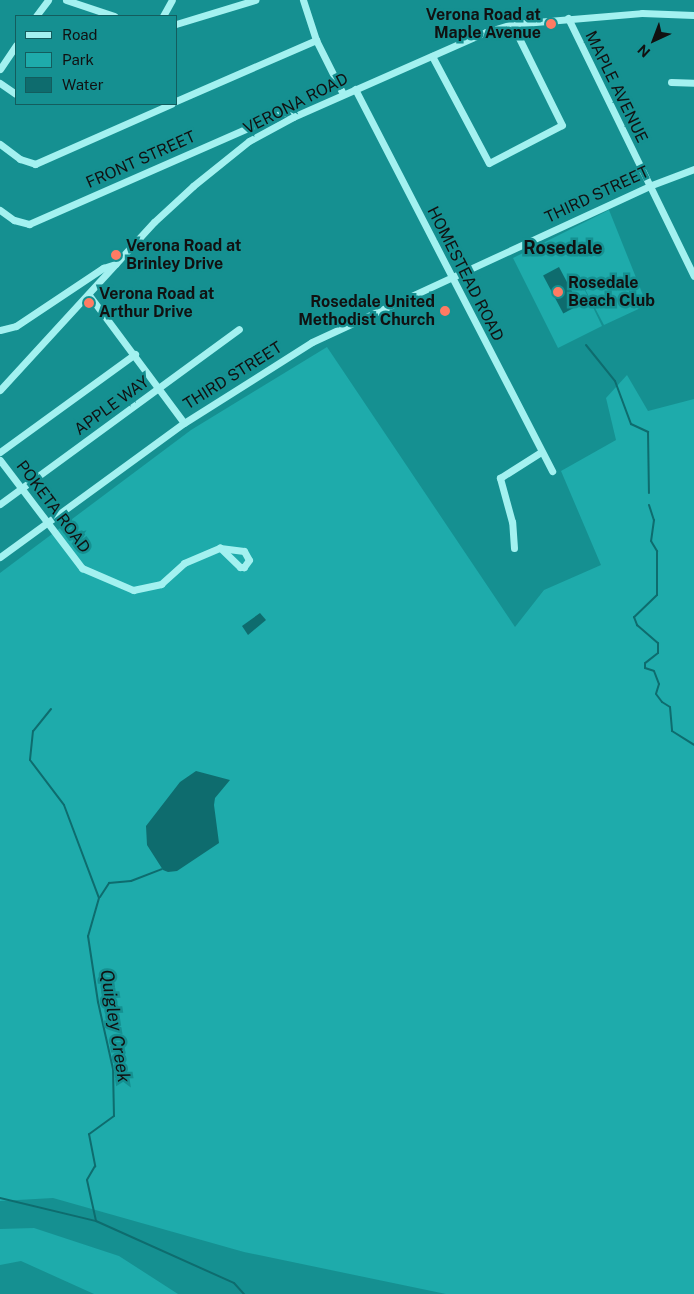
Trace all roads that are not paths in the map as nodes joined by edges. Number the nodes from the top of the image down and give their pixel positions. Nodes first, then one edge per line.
1 (48, 0) edge
2 (66, 0) edge
3 (172, 0) edge
4 (255, 0) edge
5 (304, 0) edge
6 (37, 15) edge
7 (111, 15) edge
8 (164, 15) edge
9 (694, 15) edge
10 (568, 18) junction
11 (178, 23) edge
12 (512, 24) junction
13 (316, 40) junction
14 (15, 46) edge
15 (432, 56) junction
16 (0, 69) edge
17 (671, 82) dead end
18 (0, 83) edge
19 (694, 83) edge
20 (356, 89) junction
21 (15, 93) edge
22 (343, 94) junction
23 (178, 100) edge
24 (169, 105) edge
25 (293, 117) junction
26 (0, 144) edge
27 (694, 169) edge
28 (649, 186) junction
29 (0, 210) edge
30 (116, 264) junction
31 (694, 276) edge
32 (452, 278) junction
33 (89, 295) junction
34 (239, 329) dead end
35 (0, 330) edge
36 (135, 354) junction
37 (160, 388) junction
38 (0, 390) edge
39 (184, 423) junction
40 (0, 452) edge
41 (541, 452) junction
42 (0, 460) edge
43 (552, 471) dead end
44 (21, 488) junction
45 (0, 504) edge
46 (46, 523) junction
47 (220, 548) dead end
48 (514, 548) dead end
49 (0, 557) edge

1 - 6 street
2 - 7 street
3 - 8 street
4 - 11 street
5 - 13 street
9 - 10 street, VERONA ROAD
10 - 12 street, VERONA ROAD
10 - 28 street, MAPLE AVENUE
12 - 15 street, VERONA ROAD
12 - 15 street
13 - 22 street
13 - 23 street
14 - 16 street
15 - 20 street, VERONA ROAD
17 - 19 street
18 - 21 street
20 - 22 street, VERONA ROAD
20 - 32 street, HOMESTEAD ROAD
22 - 25 street, VERONA ROAD
24 - 26 street
25 - 29 street, FRONT STREET
25 - 30 street, VERONA ROAD
27 - 28 street, THIRD STREET
28 - 31 street, MAPLE AVENUE
28 - 32 street, THIRD STREET
30 - 33 street, VERONA ROAD
30 - 35 street
32 - 39 street, THIRD STREET
32 - 41 street, HOMESTEAD ROAD
33 - 36 street
33 - 38 street, VERONA ROAD
34 - 37 street, APPLE WAY
36 - 37 street
36 - 40 street
37 - 39 street
37 - 44 street, APPLE WAY
39 - 46 street, THIRD STREET
41 - 43 street, HOMESTEAD ROAD
41 - 48 street
42 - 44 street, POKETA ROAD
44 - 45 street, APPLE WAY
44 - 46 street, POKETA ROAD
46 - 47 street, POKETA ROAD
46 - 49 street, THIRD STREET

